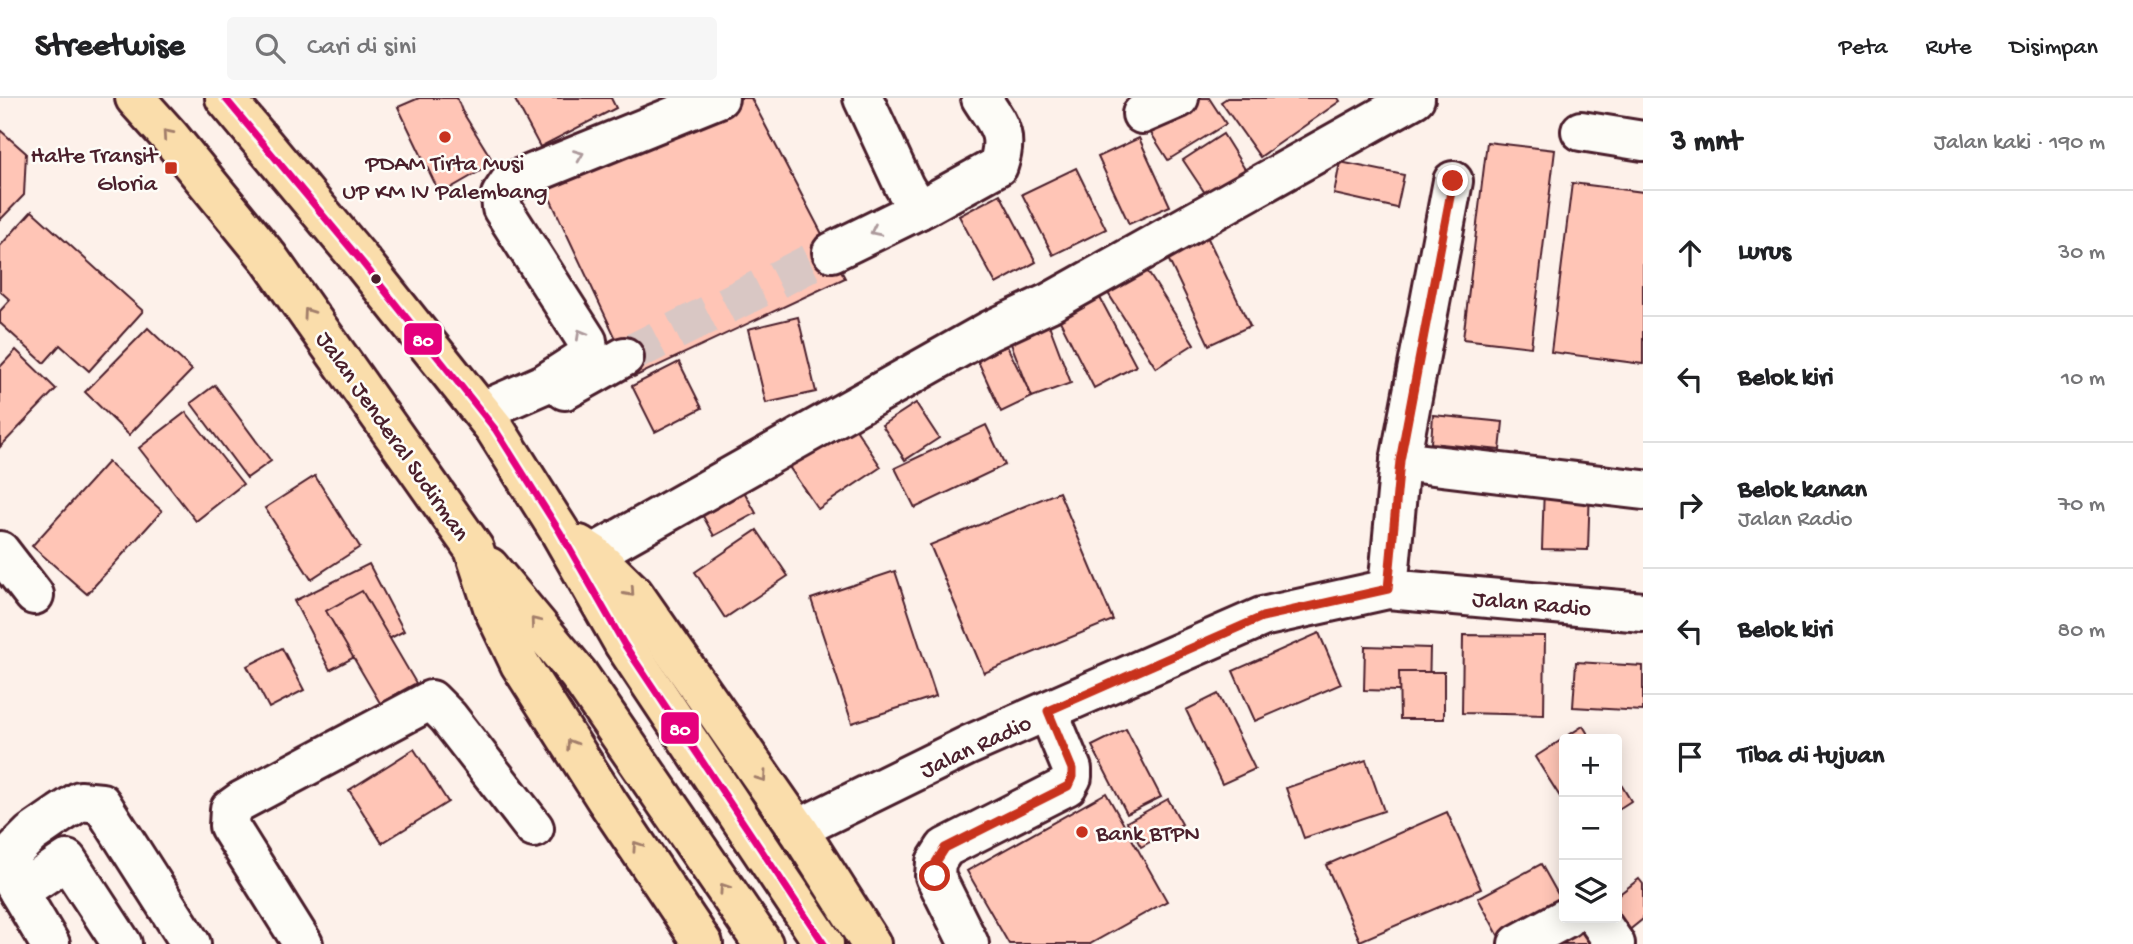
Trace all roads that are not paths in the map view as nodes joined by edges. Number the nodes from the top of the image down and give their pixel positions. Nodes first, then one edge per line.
1 (135, 98) edge
2 (225, 98) edge
3 (719, 98) edge
4 (863, 98) edge
5 (981, 98) edge
6 (1178, 98) edge
7 (1415, 98) edge
8 (1363, 111) edge
9 (1142, 114) dead end
10 (1581, 131) dead end
11 (1643, 141) edge
12 (1453, 181) dead end
13 (918, 210) junction
14 (832, 252) tunnel mouth
15 (624, 357) tunnel mouth
16 (489, 420) junction
17 (1400, 461) junction
18 (1643, 489) edge
19 (560, 532) junction
20 (474, 549) junction
21 (0, 551) edge
22 (593, 554) junction
23 (1388, 589) junction
24 (34, 595) dead end
25 (1643, 612) edge
26 (1048, 711) junction
27 (534, 828) dead end
28 (798, 829) junction
29 (19, 892) junction
30 (1559, 922) edge
31 (1600, 923) edge
32 (50, 944) edge
33 (122, 944) edge
34 (191, 944) edge
35 (303, 944) edge
36 (702, 944) edge
37 (763, 944) edge
38 (824, 944) edge
39 (872, 944) edge
40 (969, 944) edge
41 (1518, 944) edge
42 (1615, 944) edge

20 -> 1 highway, Jalan Jenderal Sudirman
2 - 16 highway
16 -> 3 street
4 - 13 street
5 - 13 street
6 - 9 street
7 - 8 street
8 - 22 street
10 - 11 street
12 - 17 street
13 -> 14 street
15 - 16 street
16 - 19 highway
17 - 18 street
17 - 23 street
19 - 22 highway
19 - 38 highway
36 -> 20 highway, Jalan Jenderal Sudirman
37 -> 20 highway
21 - 24 street
22 -> 28 highway
23 - 25 street, Jalan Radio
23 - 26 street, Jalan Radio
26 - 28 street, Jalan Radio
26 - 40 street
27 - 35 street
28 - 39 highway
29 - 32 street
29 - 33 street
29 - 34 street
30 - 41 street
31 - 42 street

